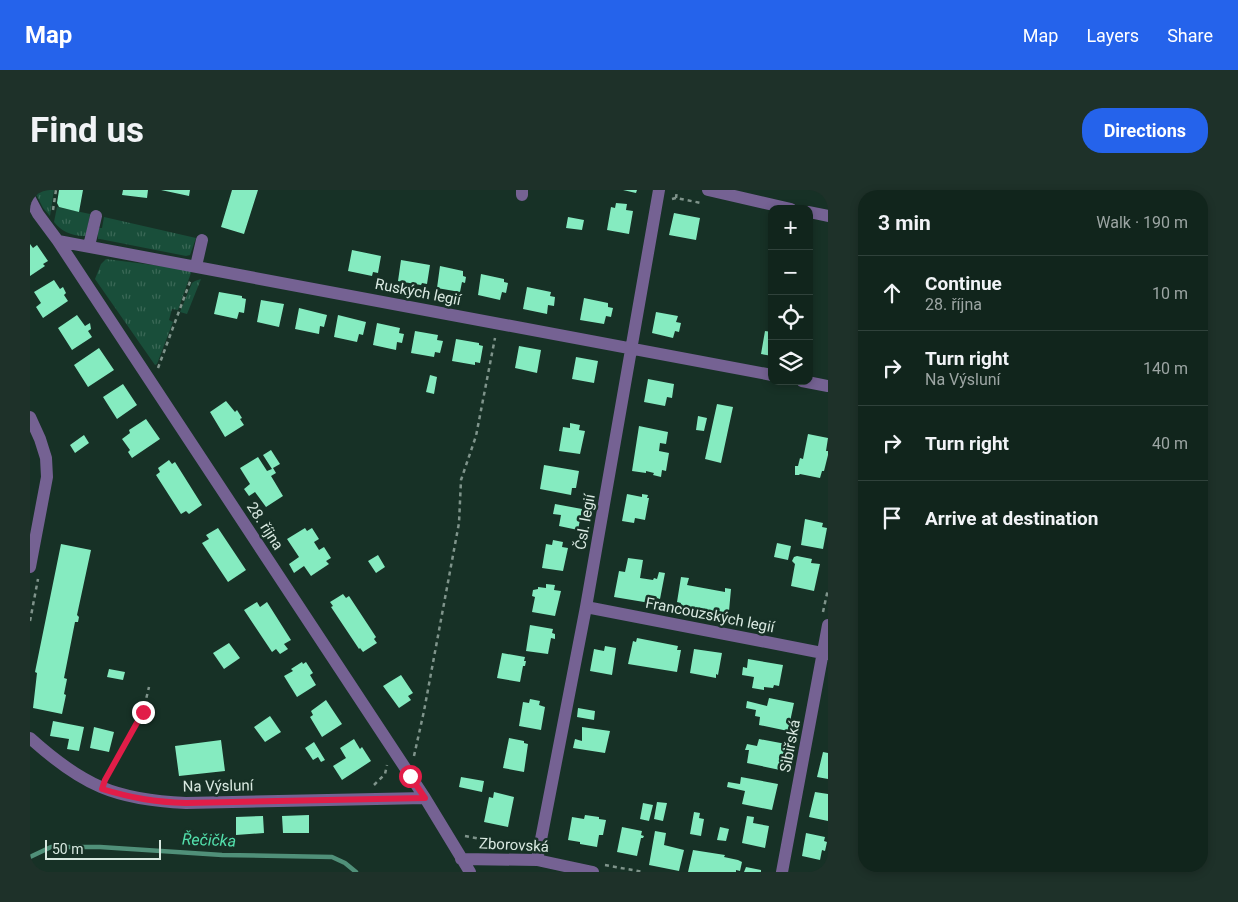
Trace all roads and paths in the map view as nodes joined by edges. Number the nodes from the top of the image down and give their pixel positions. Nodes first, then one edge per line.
1 (660, 190) edge
2 (677, 190) edge
3 (708, 190) edge
4 (30, 199) edge
5 (672, 199) dead end
6 (773, 205) edge
7 (813, 213) edge
8 (96, 216) dead end
9 (828, 216) edge
10 (202, 240) dead end
11 (58, 241) junction
12 (89, 246) junction
13 (194, 271) junction
14 (497, 328) junction
15 (632, 348) junction
16 (157, 371) dead end
17 (768, 374) edge
18 (813, 383) edge
19 (828, 386) edge
20 (30, 417) edge
21 (30, 567) edge
22 (586, 607) junction
23 (828, 625) edge
24 (826, 654) edge
25 (149, 687) dead end
26 (30, 738) edge
27 (388, 761) dead end
28 (412, 762) dead end
29 (104, 784) junction
30 (373, 786) dead end
31 (425, 798) junction
32 (460, 834) dead end
33 (510, 845) dead end
34 (461, 859) junction
35 (537, 860) junction
36 (596, 868) edge
37 (470, 872) edge
38 (643, 872) edge
39 (782, 872) edge

1 - 15 street, Čsl. legií
2 - 5 path
3 - 6 street
4 - 11 street, 28. října
7 - 9 street
8 - 12 street
10 - 13 street
11 - 12 street, Ruských legií
11 - 31 street, 28. října
12 - 13 street, Ruských legií
13 - 14 street, Ruských legií
13 - 16 path
14 - 15 street, Ruských legií
14 - 28 path
15 - 17 street, Ruských legií
15 - 22 street, Čsl. legií
18 - 19 street
20 - 21 street
22 - 24 street, Francouzských legií
22 - 35 street, Čsl. legií
23 - 24 street, Sibiřská
24 - 39 street, Sibiřská
25 - 29 path
26 - 29 street, Na Výsluní
27 - 30 path
29 - 31 street, Na Výsluní
31 - 34 street, 28. října
32 - 33 path
34 - 35 street, Zborovská
34 - 37 street, 28. října
35 - 36 street, Zborovská
36 - 38 path

